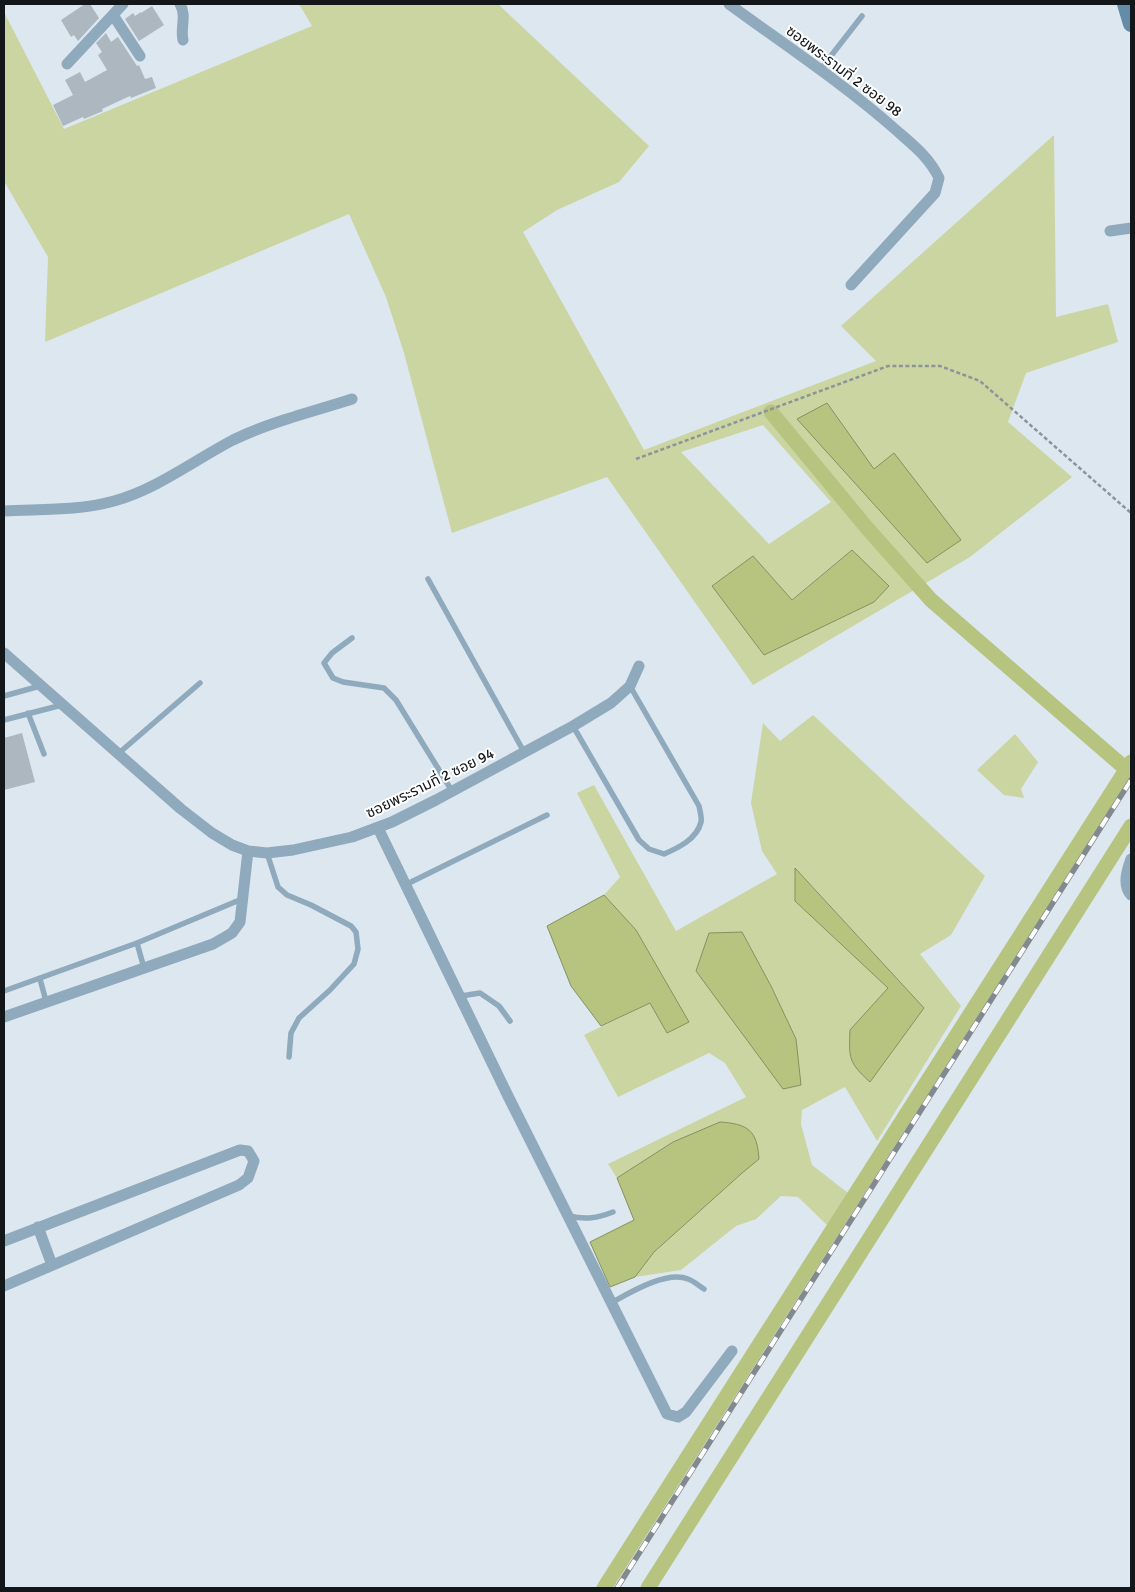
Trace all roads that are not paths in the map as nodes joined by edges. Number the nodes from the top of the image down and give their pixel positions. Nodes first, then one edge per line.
1 (123, 4) edge
2 (180, 4) edge
3 (729, 4) edge
4 (1125, 4) edge
5 (112, 15) junction
6 (862, 16) dead end
7 (1131, 24) edge
8 (183, 40) dead end
9 (140, 56) dead end
10 (67, 64) dead end
11 (820, 70) junction
12 (1131, 228) edge
13 (1110, 231) dead end
14 (851, 285) dead end
15 (352, 399) dead end
16 (4, 511) edge
17 (428, 579) dead end
18 (352, 638) dead end
19 (4, 653) edge
20 (639, 666) dead end
21 (200, 682) dead end
22 (42, 686) junction
23 (630, 686) junction
24 (4, 696) edge
25 (64, 704) junction
26 (28, 713) junction
27 (4, 720) edge
28 (573, 726) junction
29 (524, 752) junction
30 (119, 753) junction
31 (44, 754) dead end
32 (452, 792) junction
33 (547, 815) dead end
34 (378, 828) junction
35 (248, 851) junction
36 (267, 853) junction
37 (1131, 859) edge
38 (405, 885) junction
39 (1131, 895) edge
40 (242, 899) junction
41 (137, 943) junction
42 (144, 968) junction
43 (40, 979) junction
44 (4, 991) edge
45 (461, 996) junction
46 (46, 1001) junction
47 (4, 1017) edge
48 (510, 1022) dead end
49 (289, 1057) dead end
50 (613, 1212) dead end
51 (569, 1216) junction
52 (38, 1227) junction
53 (4, 1241) edge
54 (52, 1265) junction
55 (4, 1286) edge
56 (704, 1289) dead end
57 (611, 1303) junction
58 (732, 1351) dead end

1 - 5 street
2 - 8 street
3 - 11 street, ซอยพระรามที่ 2 ซอย 98
4 - 7 main road
5 - 9 street
5 - 10 street
6 - 11 lane
11 - 14 street, ซอยพระรามที่ 2 ซอย 98
12 - 13 street
15 - 16 street
17 - 29 lane
18 - 32 lane
19 - 22 street, ซอยพระรามที่ 2 ซอย 94
20 - 23 street, ซอยพระรามที่ 2 ซอย 94
21 - 30 lane
22 - 24 lane
22 - 25 street, ซอยพระรามที่ 2 ซอย 94
23 - 28 street, ซอยพระรามที่ 2 ซอย 94
23 - 28 lane
25 - 26 lane
25 - 30 street, ซอยพระรามที่ 2 ซอย 94
26 - 27 lane
26 - 31 lane
28 - 29 street, ซอยพระรามที่ 2 ซอย 94
29 - 32 street, ซอยพระรามที่ 2 ซอย 94
30 - 35 street, ซอยพระรามที่ 2 ซอย 94
32 - 34 street, ซอยพระรามที่ 2 ซอย 94
33 - 38 lane
34 - 36 street, ซอยพระรามที่ 2 ซอย 94
34 - 38 street
35 - 36 street, ซอยพระรามที่ 2 ซอย 94
35 - 40 street
36 - 49 lane
37 - 39 street
38 - 45 street
40 - 41 lane
40 - 42 street
41 - 42 lane
41 - 43 lane
42 - 46 street
43 - 44 lane
43 - 46 lane
45 - 48 lane
45 - 51 street
46 - 47 street
50 - 51 lane
51 - 57 street
52 - 53 street
52 - 54 street
52 - 54 street
54 - 55 street
56 - 57 lane
57 - 58 street

